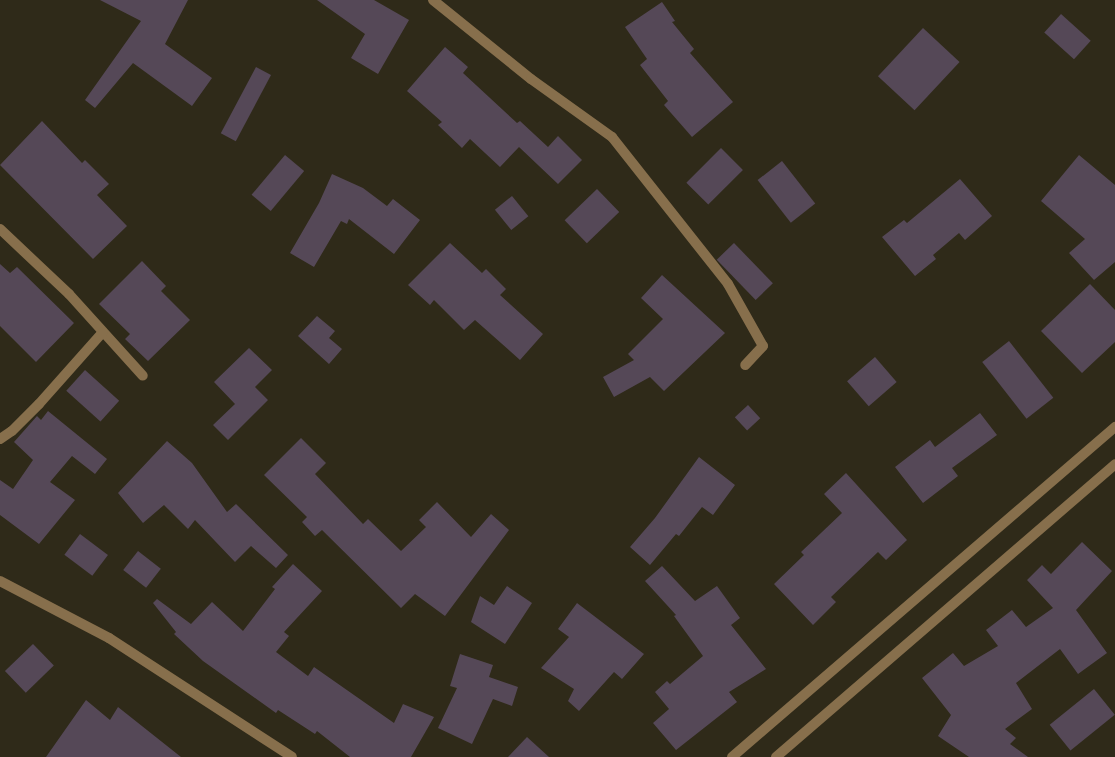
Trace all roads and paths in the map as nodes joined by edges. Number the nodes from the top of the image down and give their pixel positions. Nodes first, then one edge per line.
1 (433, 0) edge
2 (0, 229) edge
3 (103, 332) junction
4 (745, 365) dead end
5 (143, 376) dead end
6 (1115, 427) edge
7 (0, 439) edge
8 (1115, 464) edge
9 (0, 581) edge
10 (292, 757) edge
11 (732, 757) edge
12 (776, 757) edge

1 - 4 street
2 - 3 street
3 - 5 street
3 - 7 street
6 - 11 street
8 - 12 street
9 - 10 street

